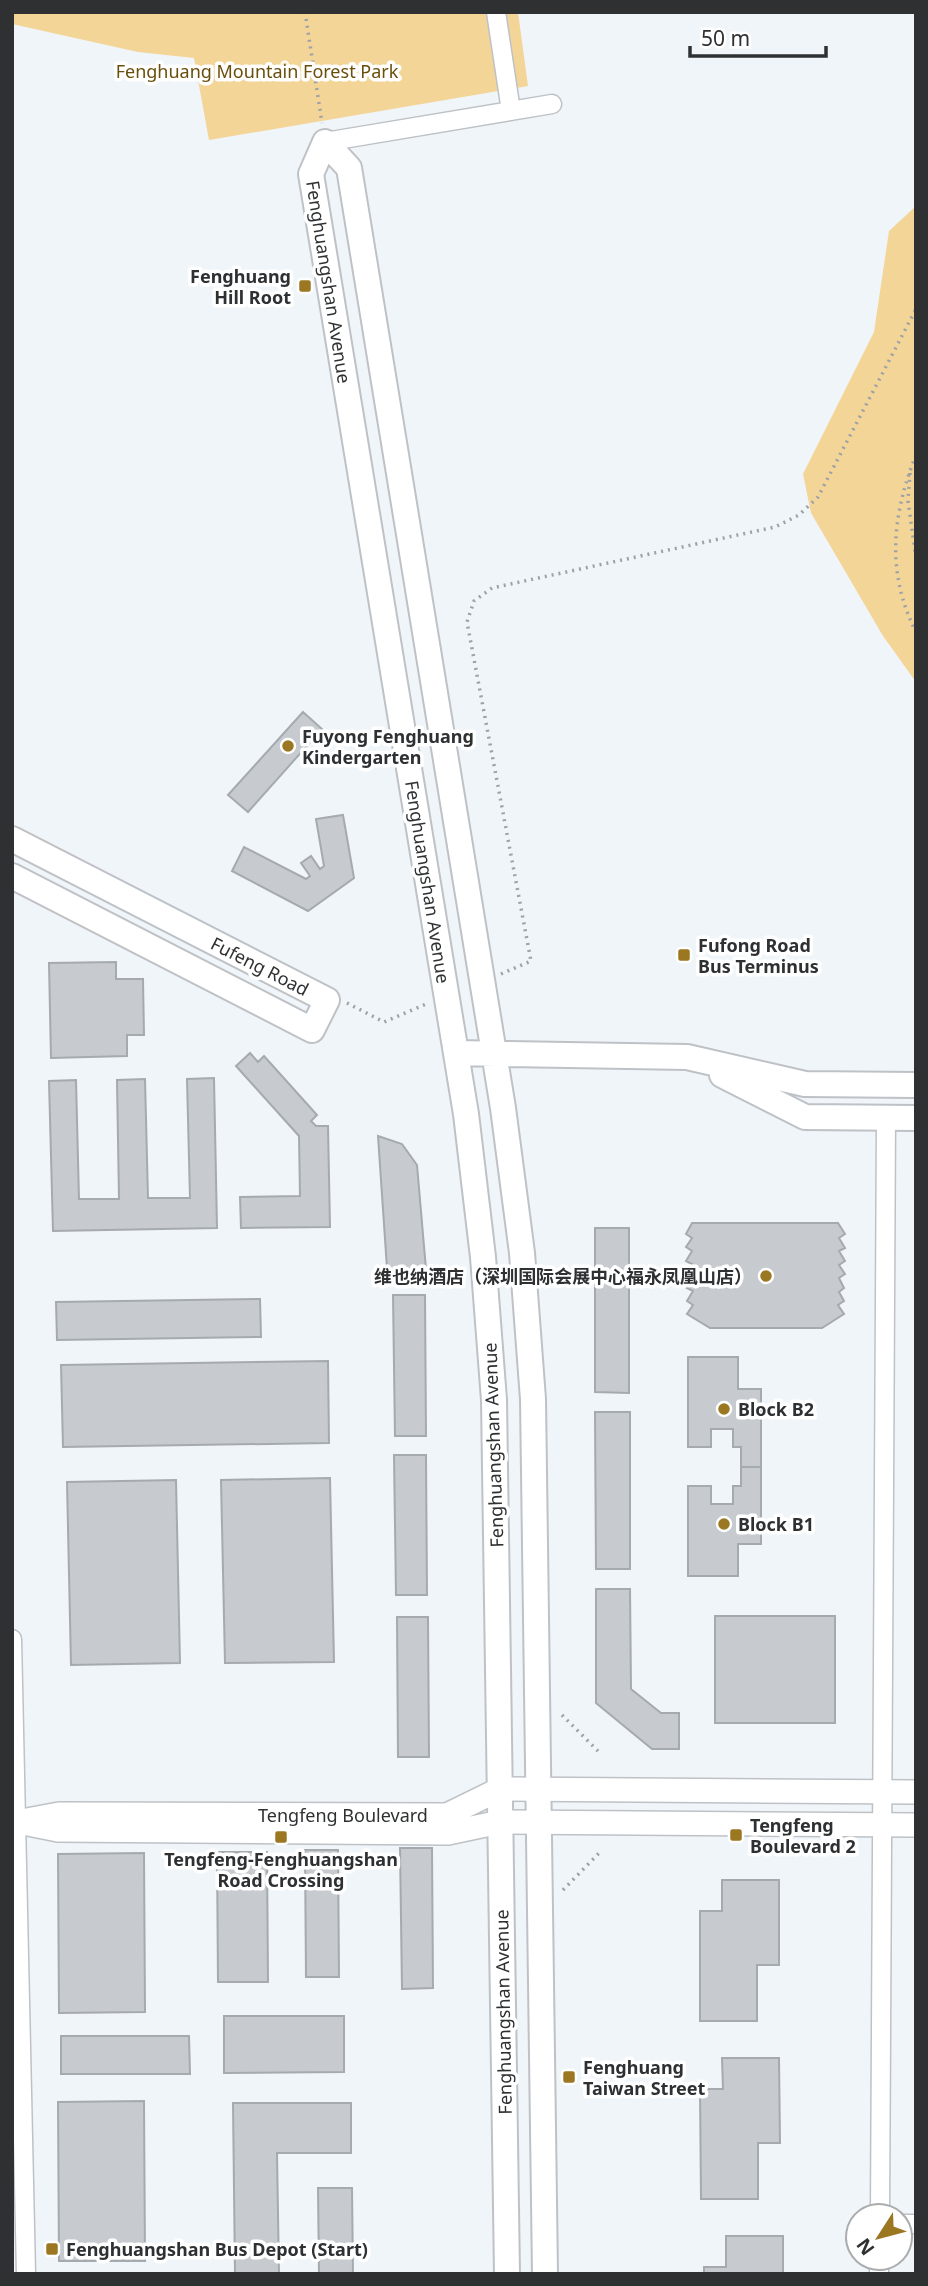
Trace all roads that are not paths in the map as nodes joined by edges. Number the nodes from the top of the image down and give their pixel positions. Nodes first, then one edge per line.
1 (496, 12) edge
2 (552, 104) dead end
3 (511, 111) junction
4 (325, 142) junction
5 (12, 839) edge
6 (12, 876) edge
7 (456, 1053) junction
8 (495, 1054) junction
9 (687, 1058) junction
10 (916, 1085) edge
11 (886, 1118) junction
12 (916, 1118) edge
13 (12, 1639) edge
14 (538, 1788) junction
15 (500, 1789) junction
16 (882, 1792) junction
17 (916, 1793) edge
18 (14, 1822) edge
19 (500, 1822) junction
20 (539, 1822) junction
21 (882, 1825) junction
22 (916, 1825) edge
23 (880, 2202) edge
24 (26, 2274) edge
25 (507, 2274) edge
26 (545, 2274) edge

1 - 3 street
2 - 3 street
3 - 4 street
4 - 7 main road, Fenghuangshan Avenue
4 - 8 main road, Fenghuangshan Avenue
5 - 6 main road, Fufeng Road
7 - 8 main road
7 - 15 main road, Fenghuangshan Avenue
8 - 9 main road
8 - 14 main road, Fenghuangshan Avenue
9 - 10 main road
9 - 11 main road
11 - 12 main road
11 - 16 street
13 - 18 street
14 - 15 street, Tengfeng Boulevard
14 - 16 street, Tengfeng Boulevard
14 - 20 main road, Fenghuangshan Avenue
15 - 18 street, Tengfeng Boulevard
15 - 19 main road, Fenghuangshan Avenue
16 - 17 street, Tengfeng Boulevard
16 - 21 street
18 - 19 street, Tengfeng Boulevard
18 - 24 street
19 - 20 street, Tengfeng Boulevard
19 - 25 main road, Fenghuangshan Avenue
20 - 21 street, Tengfeng Boulevard
20 - 26 main road, Fenghuangshan Avenue
21 - 22 street, Tengfeng Boulevard
21 - 23 street

